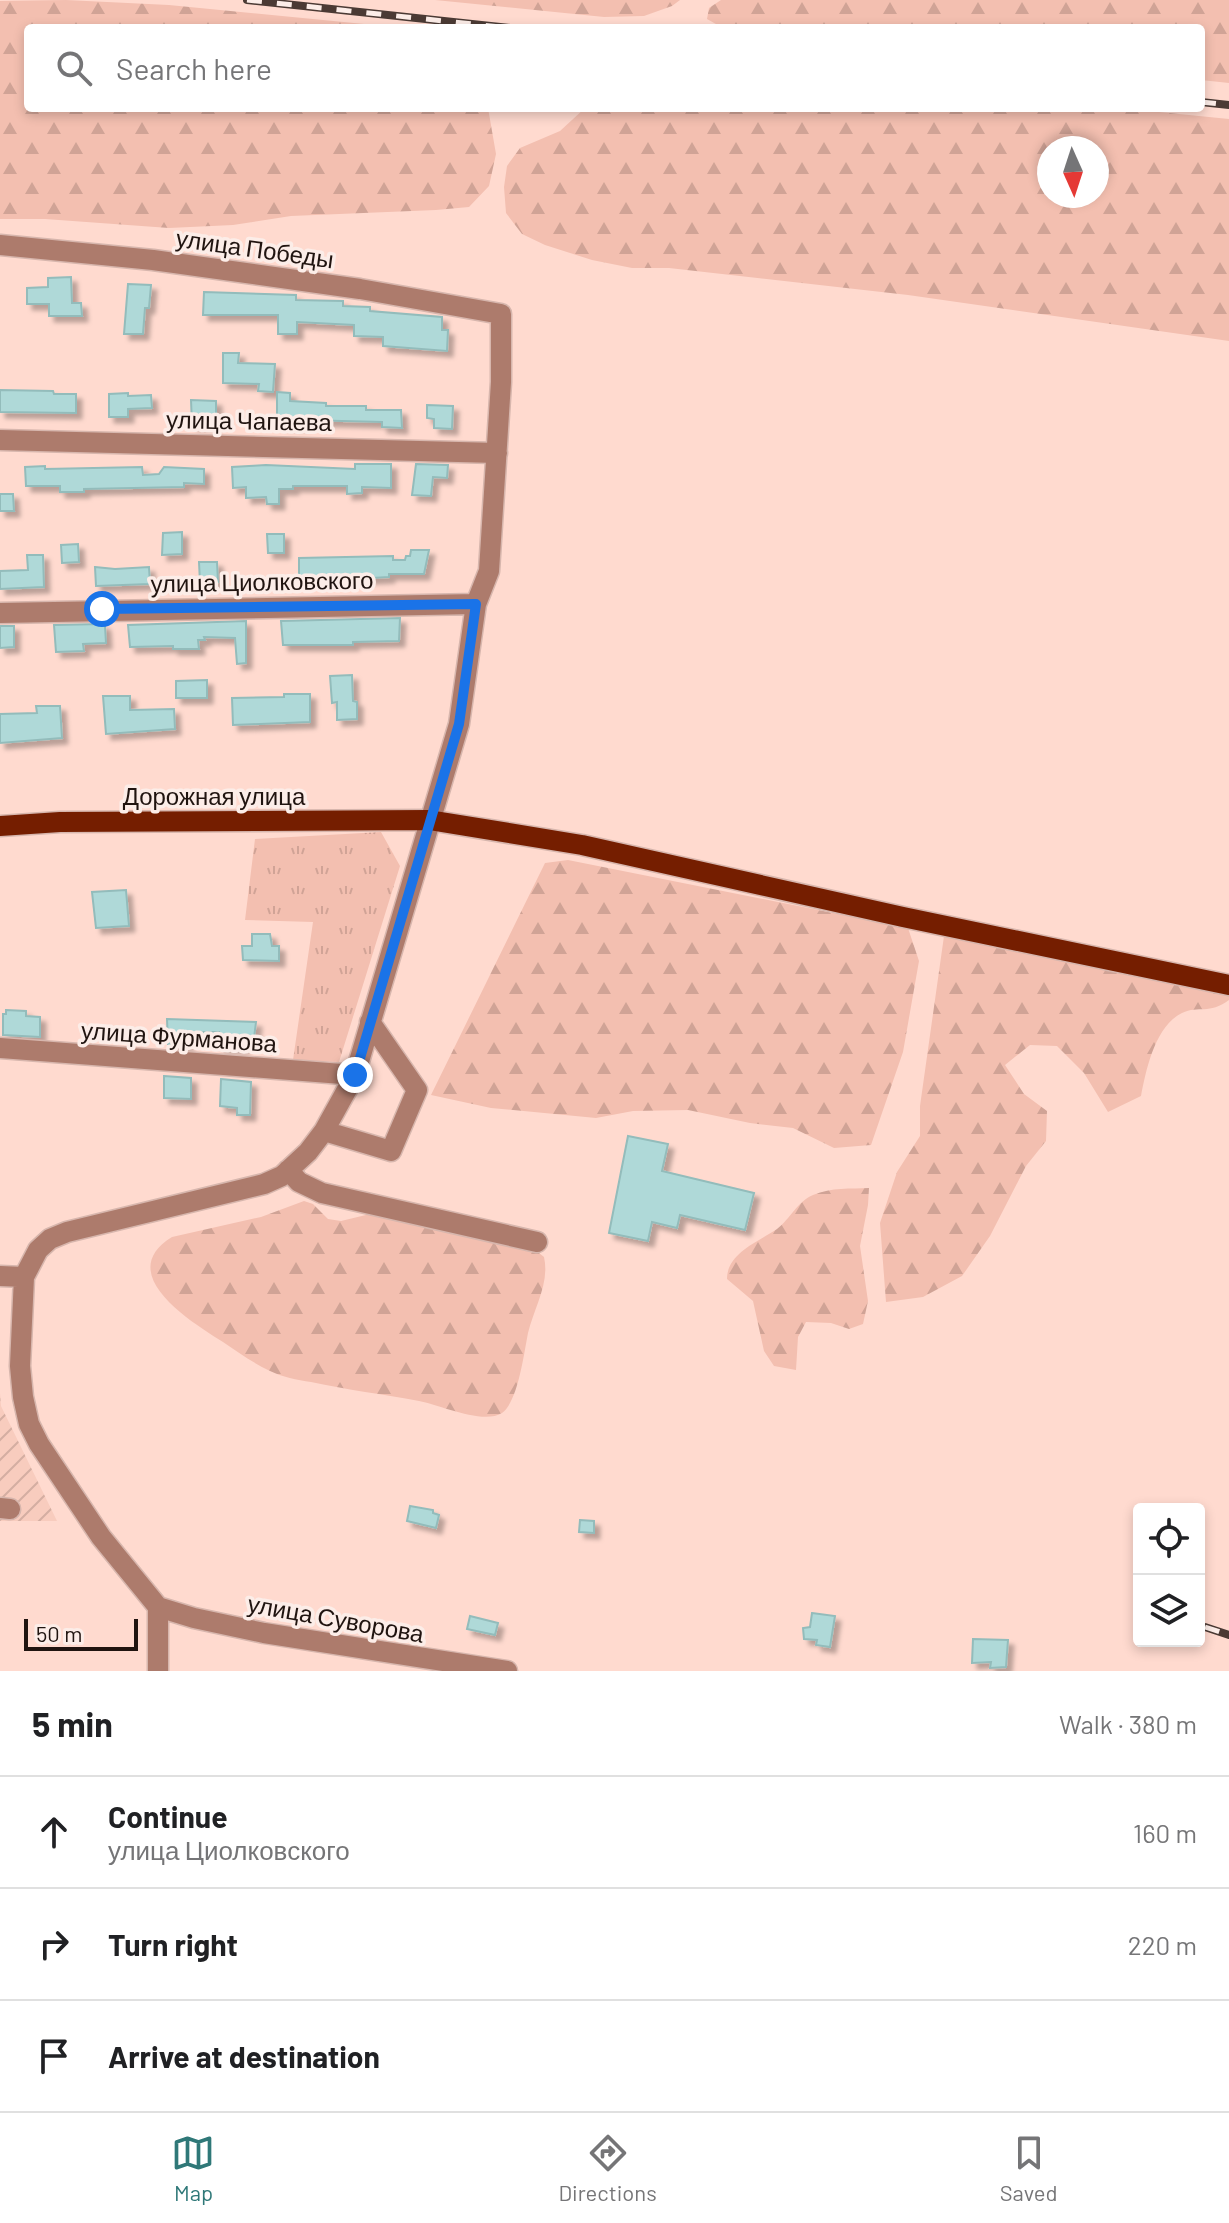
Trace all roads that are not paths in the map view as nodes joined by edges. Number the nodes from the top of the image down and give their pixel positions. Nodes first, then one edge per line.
1 (0, 245) edge
2 (0, 440) edge
3 (497, 453) junction
4 (476, 604) junction
5 (0, 613) edge
6 (429, 820) junction
7 (0, 826) edge
8 (1229, 985) edge
9 (370, 1022) junction
10 (0, 1048) edge
11 (355, 1075) junction
12 (324, 1131) junction
13 (288, 1170) junction
14 (537, 1242) dead end
15 (0, 1276) edge
16 (24, 1277) junction
17 (158, 1607) junction
18 (467, 1668) edge
19 (158, 1671) edge
20 (507, 1671) edge

1 - 3 street, улица Победы
2 - 3 street, улица Чапаева
3 - 4 street
4 - 5 street, улица Циолковского
4 - 6 street
6 - 7 main road, Дорожная улица
6 - 8 main road, Дорожная улица
6 - 9 street
9 - 11 street
9 - 12 street
10 - 11 street, улица Фурманова
11 - 12 street
12 - 13 street
13 - 14 street
13 - 16 street
15 - 16 street
16 - 17 street
17 - 18 street, улица Суворова
17 - 19 street
18 - 20 street, улица Суворова

